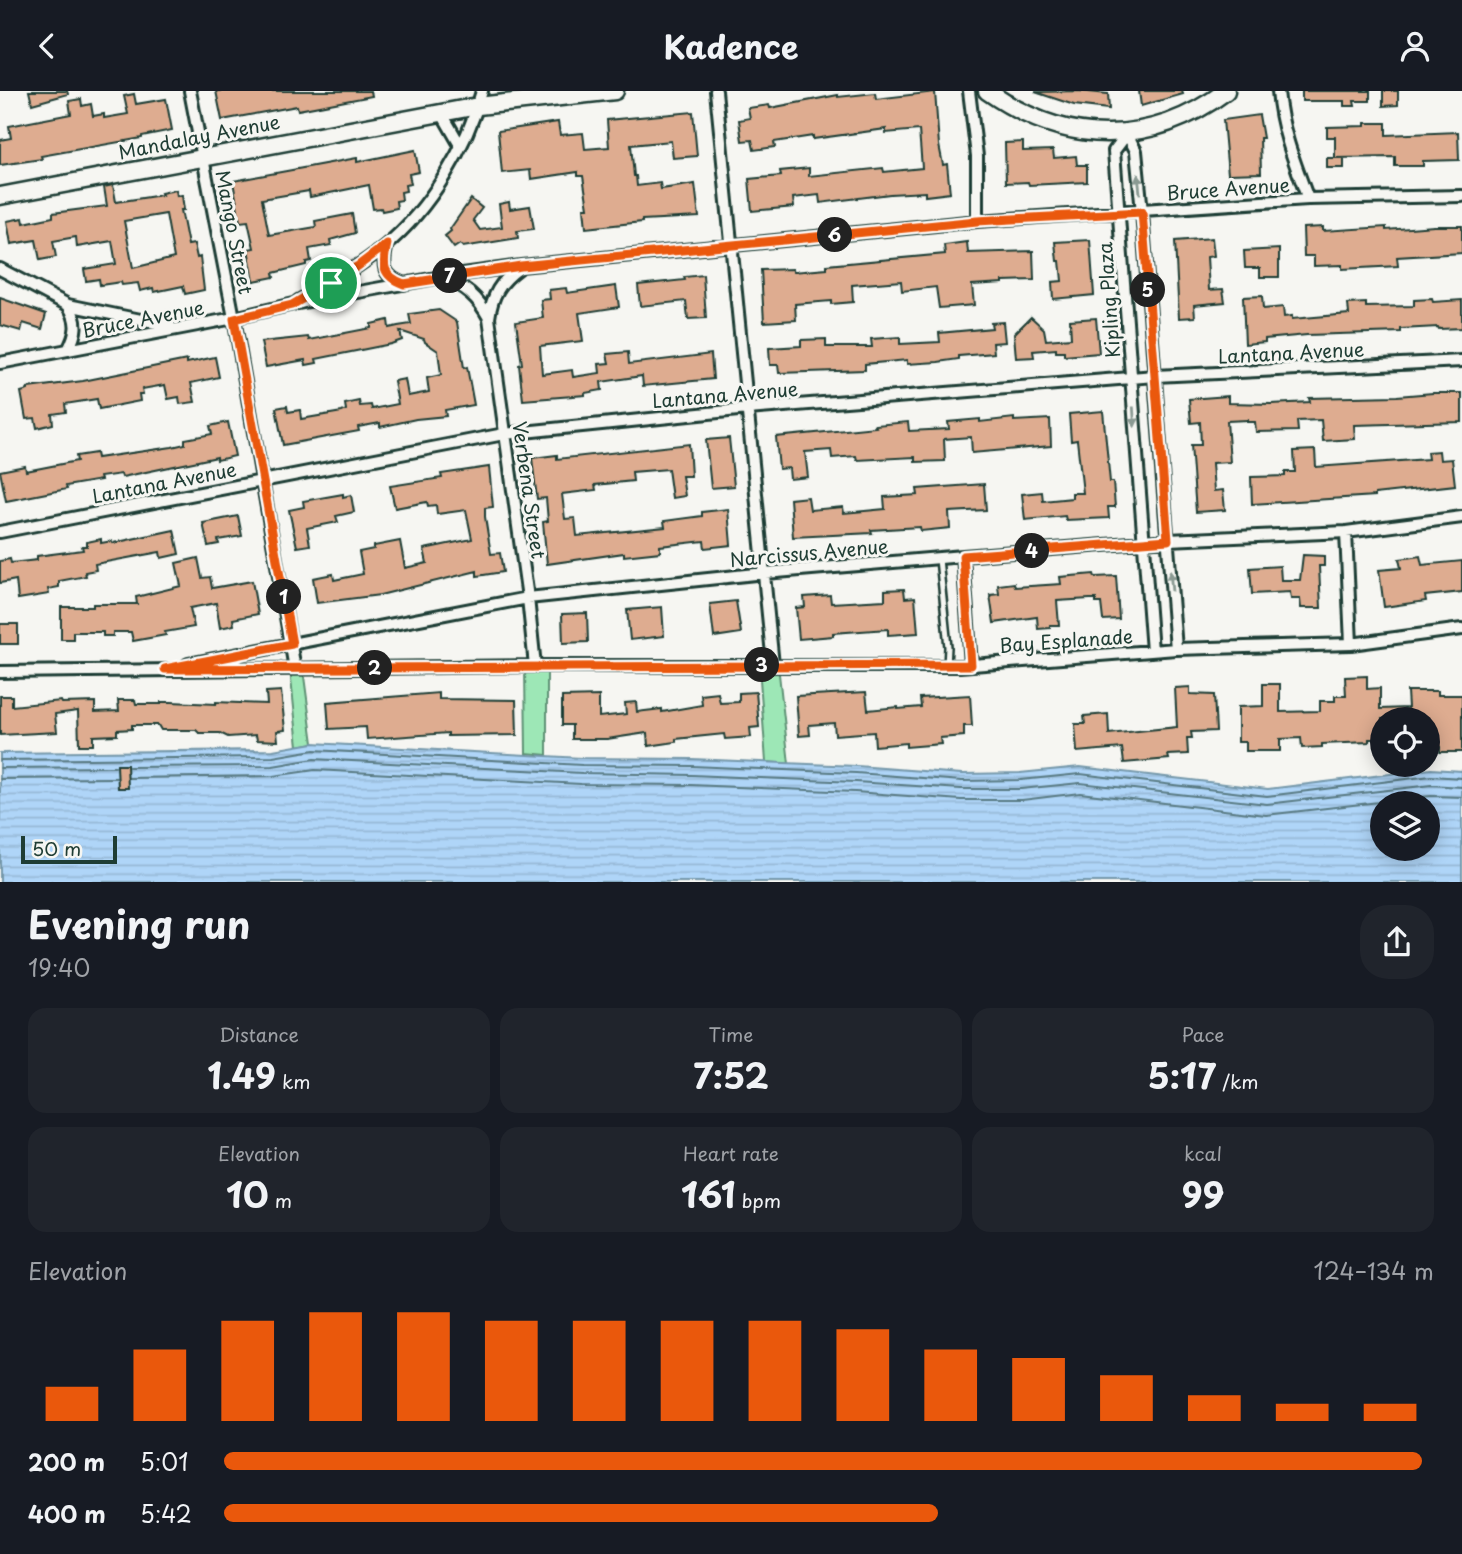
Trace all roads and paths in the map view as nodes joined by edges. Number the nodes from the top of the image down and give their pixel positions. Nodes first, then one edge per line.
1 (190, 91) edge
2 (615, 91) edge
3 (716, 91) edge
4 (969, 91) edge
5 (987, 91) edge
6 (1226, 91) edge
7 (1278, 91) edge
8 (503, 96) edge
9 (480, 98) edge
10 (441, 112) junction
11 (1127, 134) junction
12 (460, 145) junction
13 (203, 157) junction
14 (0, 196) edge
15 (1462, 196) edge
16 (1308, 199) junction
17 (1142, 212) junction
18 (1119, 213) junction
19 (977, 221) junction
20 (387, 244) junction
21 (733, 245) junction
22 (521, 266) junction
23 (0, 269) edge
24 (441, 277) junction
25 (404, 284) junction
26 (68, 305) junction
27 (292, 305) junction
28 (489, 318) junction
29 (234, 319) junction
30 (180, 327) junction
31 (68, 351) junction
32 (1462, 361) edge
33 (0, 363) edge
34 (1155, 376) junction
35 (1131, 377) junction
36 (748, 409) junction
37 (504, 434) junction
38 (262, 481) junction
39 (1462, 517) edge
40 (0, 532) edge
41 (1346, 532) junction
42 (1168, 540) junction
43 (1144, 542) junction
44 (963, 556) junction
45 (939, 559) junction
46 (765, 573) junction
47 (528, 598) junction
48 (1462, 629) edge
49 (292, 644) junction
50 (1351, 644) junction
51 (1176, 649) junction
52 (1153, 651) junction
53 (773, 665) junction
54 (971, 665) junction
55 (535, 666) junction
56 (947, 666) junction
57 (165, 669) junction
58 (295, 669) junction
59 (0, 672) edge

1 - 13 street, Mango Street
2 - 8 street, Mandalay Avenue
3 - 21 street
4 - 19 street
5 - 11 street
6 - 11 street
7 - 16 street
8 - 9 street, Mandalay Avenue
9 - 10 street, Mandalay Avenue
9 - 12 street
10 - 12 street
10 - 13 street, Mandalay Avenue
17 -> 11 street
11 - 18 street, Kipling Plaza
12 - 20 street
13 - 14 street, Mandalay Avenue
13 - 29 street, Mango Street
15 - 16 street, Bruce Avenue
16 - 17 street, Bruce Avenue
17 - 18 street, Bruce Avenue
17 - 34 street
18 - 19 street, Bruce Avenue
18 - 35 street, Kipling Plaza
19 - 21 street, Bruce Avenue
20 - 25 street
20 - 27 street
21 - 22 street, Bruce Avenue
21 - 36 street
22 - 24 street, Bruce Avenue
22 - 28 street, Verbena Street
23 - 26 street
24 - 25 street, Bruce Avenue
24 - 28 street
25 - 27 street, Bruce Avenue
26 - 30 street
26 - 31 street
27 - 29 street, Bruce Avenue
28 - 37 street, Verbena Street
29 - 30 street, Bruce Avenue
29 - 38 street, Mango Street
30 - 31 street, Bruce Avenue
31 - 33 street, Bruce Avenue
32 - 34 street, Lantana Avenue
34 - 35 street, Lantana Avenue
34 - 42 street
35 - 36 street, Lantana Avenue
35 -> 43 street, Kipling Plaza
36 - 37 street, Lantana Avenue
36 - 46 street
37 - 38 street, Lantana Avenue
37 - 47 street, Verbena Street
38 - 40 street, Lantana Avenue
38 - 49 street, Mango Street
39 - 41 street, Narcissus Avenue
41 - 42 street, Narcissus Avenue
41 - 50 street
42 - 43 street, Narcissus Avenue
51 -> 42 street
43 - 44 street, Narcissus Avenue
43 - 52 street, Kipling Plaza
44 - 45 street, Narcissus Avenue
44 - 54 street
45 - 46 street, Narcissus Avenue
45 - 56 lane
46 - 47 street, Narcissus Avenue
46 - 53 street
47 - 49 street, Narcissus Avenue
47 - 55 street, Verbena Street
48 - 50 street, Bay Esplanade
49 - 57 street, Narcissus Avenue
49 - 58 street, Mango Street
50 - 51 street, Bay Esplanade
51 - 52 street, Bay Esplanade
52 - 54 street, Bay Esplanade
53 - 55 street, Bay Esplanade
53 - 56 street, Bay Esplanade
54 - 56 street, Bay Esplanade
55 - 58 street, Bay Esplanade
57 - 58 street, Bay Esplanade
57 - 59 street, Bay Esplanade

